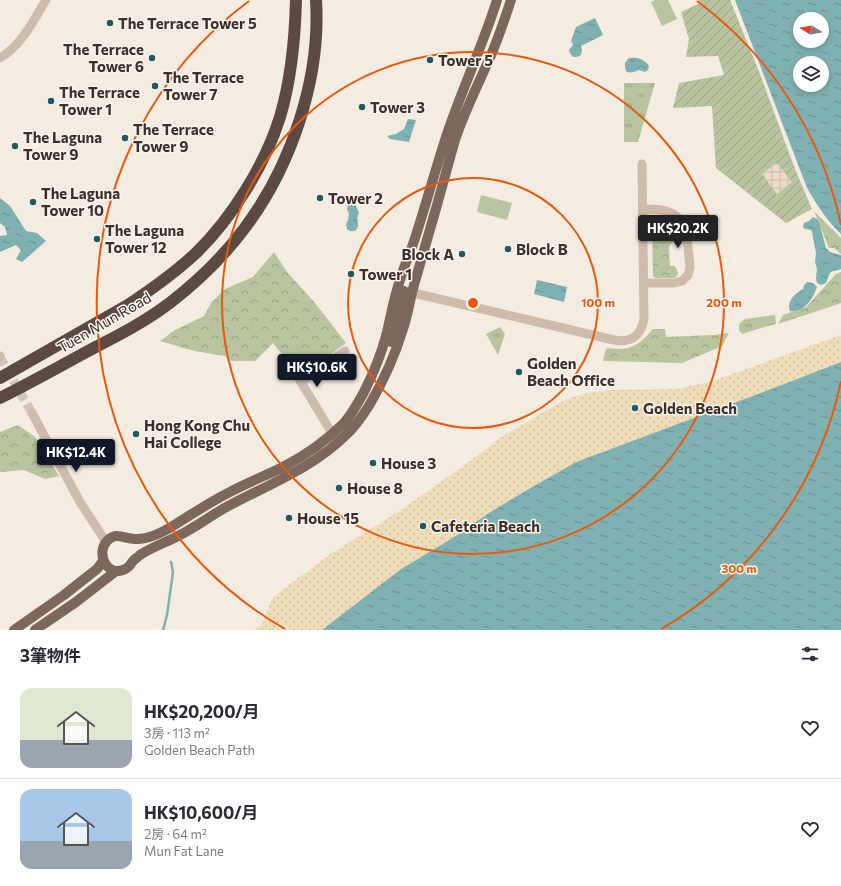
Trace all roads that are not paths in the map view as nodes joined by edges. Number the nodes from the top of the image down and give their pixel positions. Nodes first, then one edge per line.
1 (46, 0) edge
2 (296, 0) edge
3 (316, 0) edge
4 (497, 0) edge
5 (511, 0) edge
6 (0, 58) edge
7 (642, 164) dead end
8 (643, 209) junction
9 (644, 283) junction
10 (404, 291) junction
11 (345, 351) dead end
12 (294, 371) dead end
13 (0, 378) edge
14 (301, 382) junction
15 (0, 398) edge
16 (32, 413) tunnel mouth
17 (332, 433) junction
18 (338, 443) junction
19 (130, 540) junction
20 (106, 542) junction
21 (134, 560) junction
22 (103, 561) junction
23 (116, 571) junction
24 (14, 630) edge
25 (35, 630) edge

1 - 6 street
2 - 13 highway, Tuen Mun Road
3 - 15 highway, Tuen Mun Road
4 - 10 main road
5 - 10 main road
7 - 8 street
8 - 9 street
8 - 9 street
9 - 10 street
10 - 17 main road
10 - 18 main road
11 - 14 street
12 - 14 street
14 - 17 street
16 - 20 street
17 - 18 street
17 - 19 main road
18 - 21 main road
19 - 20 main road
19 - 21 main road
20 - 22 main road
21 - 23 main road
22 - 23 main road
22 - 24 main road
23 - 25 main road

